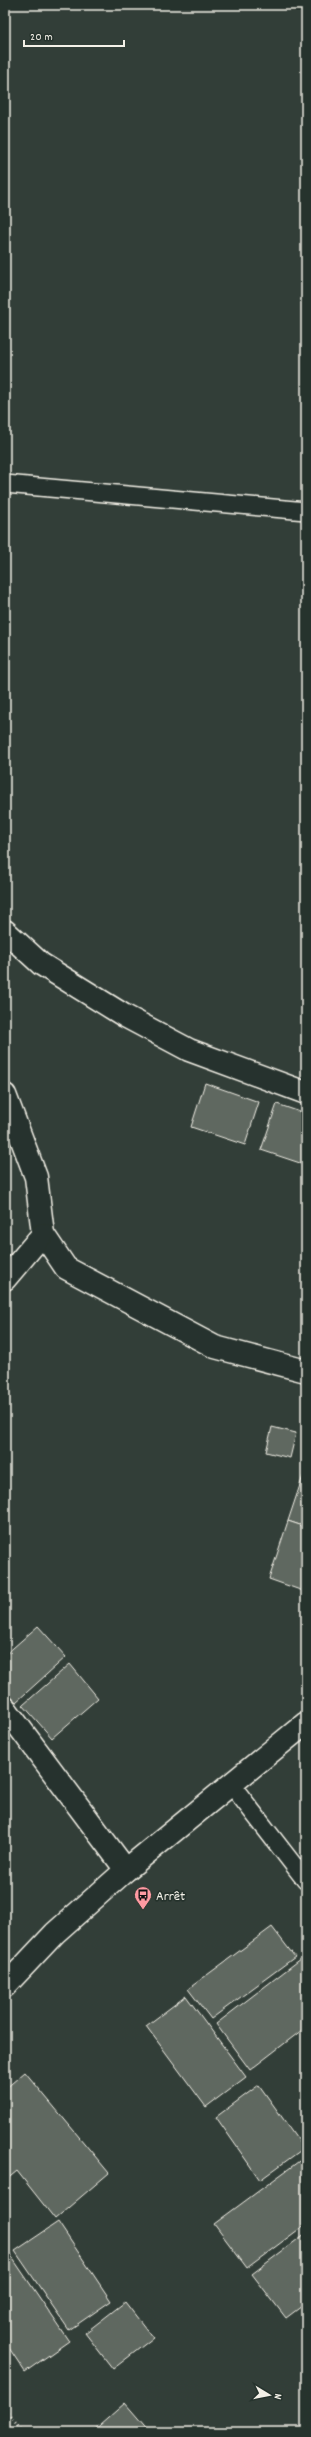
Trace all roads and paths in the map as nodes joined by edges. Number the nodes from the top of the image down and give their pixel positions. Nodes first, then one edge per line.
1 (5, 484) edge
2 (306, 511) edge
3 (5, 931) edge
4 (306, 1092) edge
5 (5, 1095) edge
6 (43, 1234) junction
7 (5, 1279) edge
8 (306, 1371) edge
9 (5, 1708) edge
10 (306, 1723) edge
11 (231, 1784) junction
12 (126, 1870) junction
13 (306, 1881) edge
14 (5, 1986) edge
15 (5, 2410) edge
16 (23, 2432) edge

1 - 2 lane
3 - 4 street
5 - 6 street
6 - 7 street
6 - 8 street
9 - 12 street
10 - 11 street
11 - 12 street
11 - 13 lane
12 - 14 street
15 - 16 path

